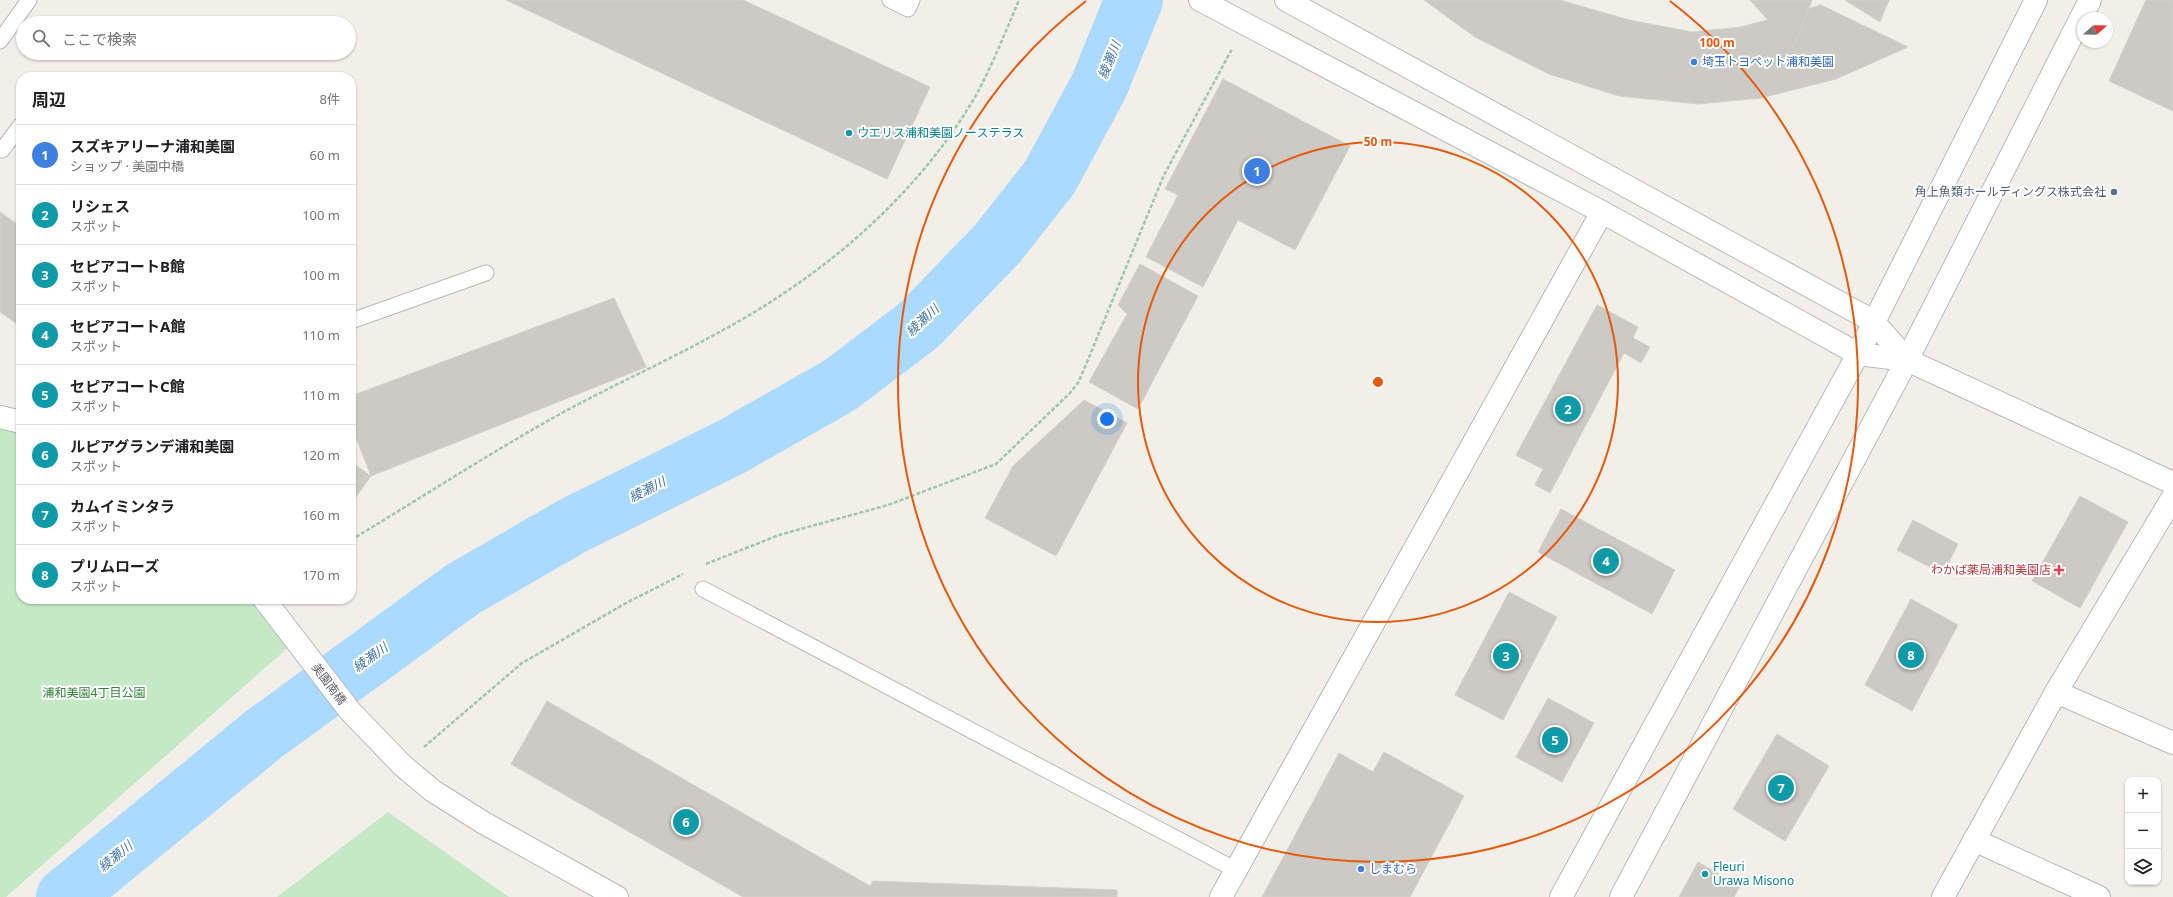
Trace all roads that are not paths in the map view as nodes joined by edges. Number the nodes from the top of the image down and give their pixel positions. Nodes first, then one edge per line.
1 (29, 0) edge
2 (890, 0) edge
3 (912, 0) edge
4 (1200, 0) edge
5 (1286, 0) edge
6 (2036, 0) edge
7 (2090, 0) edge
8 (18, 16) edge
9 (16, 18) edge
10 (0, 41) edge
11 (16, 132) edge
12 (2, 150) dead end
13 (1602, 212) junction
14 (486, 273) dead end
15 (356, 319) edge
16 (1873, 321) junction
17 (1858, 354) junction
18 (1907, 360) junction
19 (0, 417) edge
20 (16, 421) edge
21 (2173, 483) edge
22 (2173, 497) edge
23 (703, 589) dead end
24 (269, 604) edge
25 (2056, 692) junction
26 (2173, 743) edge
27 (1974, 840) junction
28 (1236, 870) junction
29 (589, 890) edge
30 (617, 897) edge
31 (1221, 897) edge
32 (1561, 897) edge
33 (1621, 897) edge
34 (1943, 897) edge
35 (2099, 897) edge

1 - 8 lane
2 - 3 lane
4 - 13 street
5 - 16 street
6 - 16 street
7 - 18 street
9 - 10 lane
11 - 12 lane
13 - 17 street
13 - 28 street
14 - 15 lane
16 - 17 street
16 - 18 street
17 - 18 street
17 - 32 street
18 - 21 street
18 - 33 street
19 - 20 street
22 - 25 street
23 - 28 lane
24 - 29 street, 美園南橋
25 - 26 street
25 - 27 street
27 - 34 street
27 - 35 street
28 - 31 street
29 - 30 street, 美園南橋

